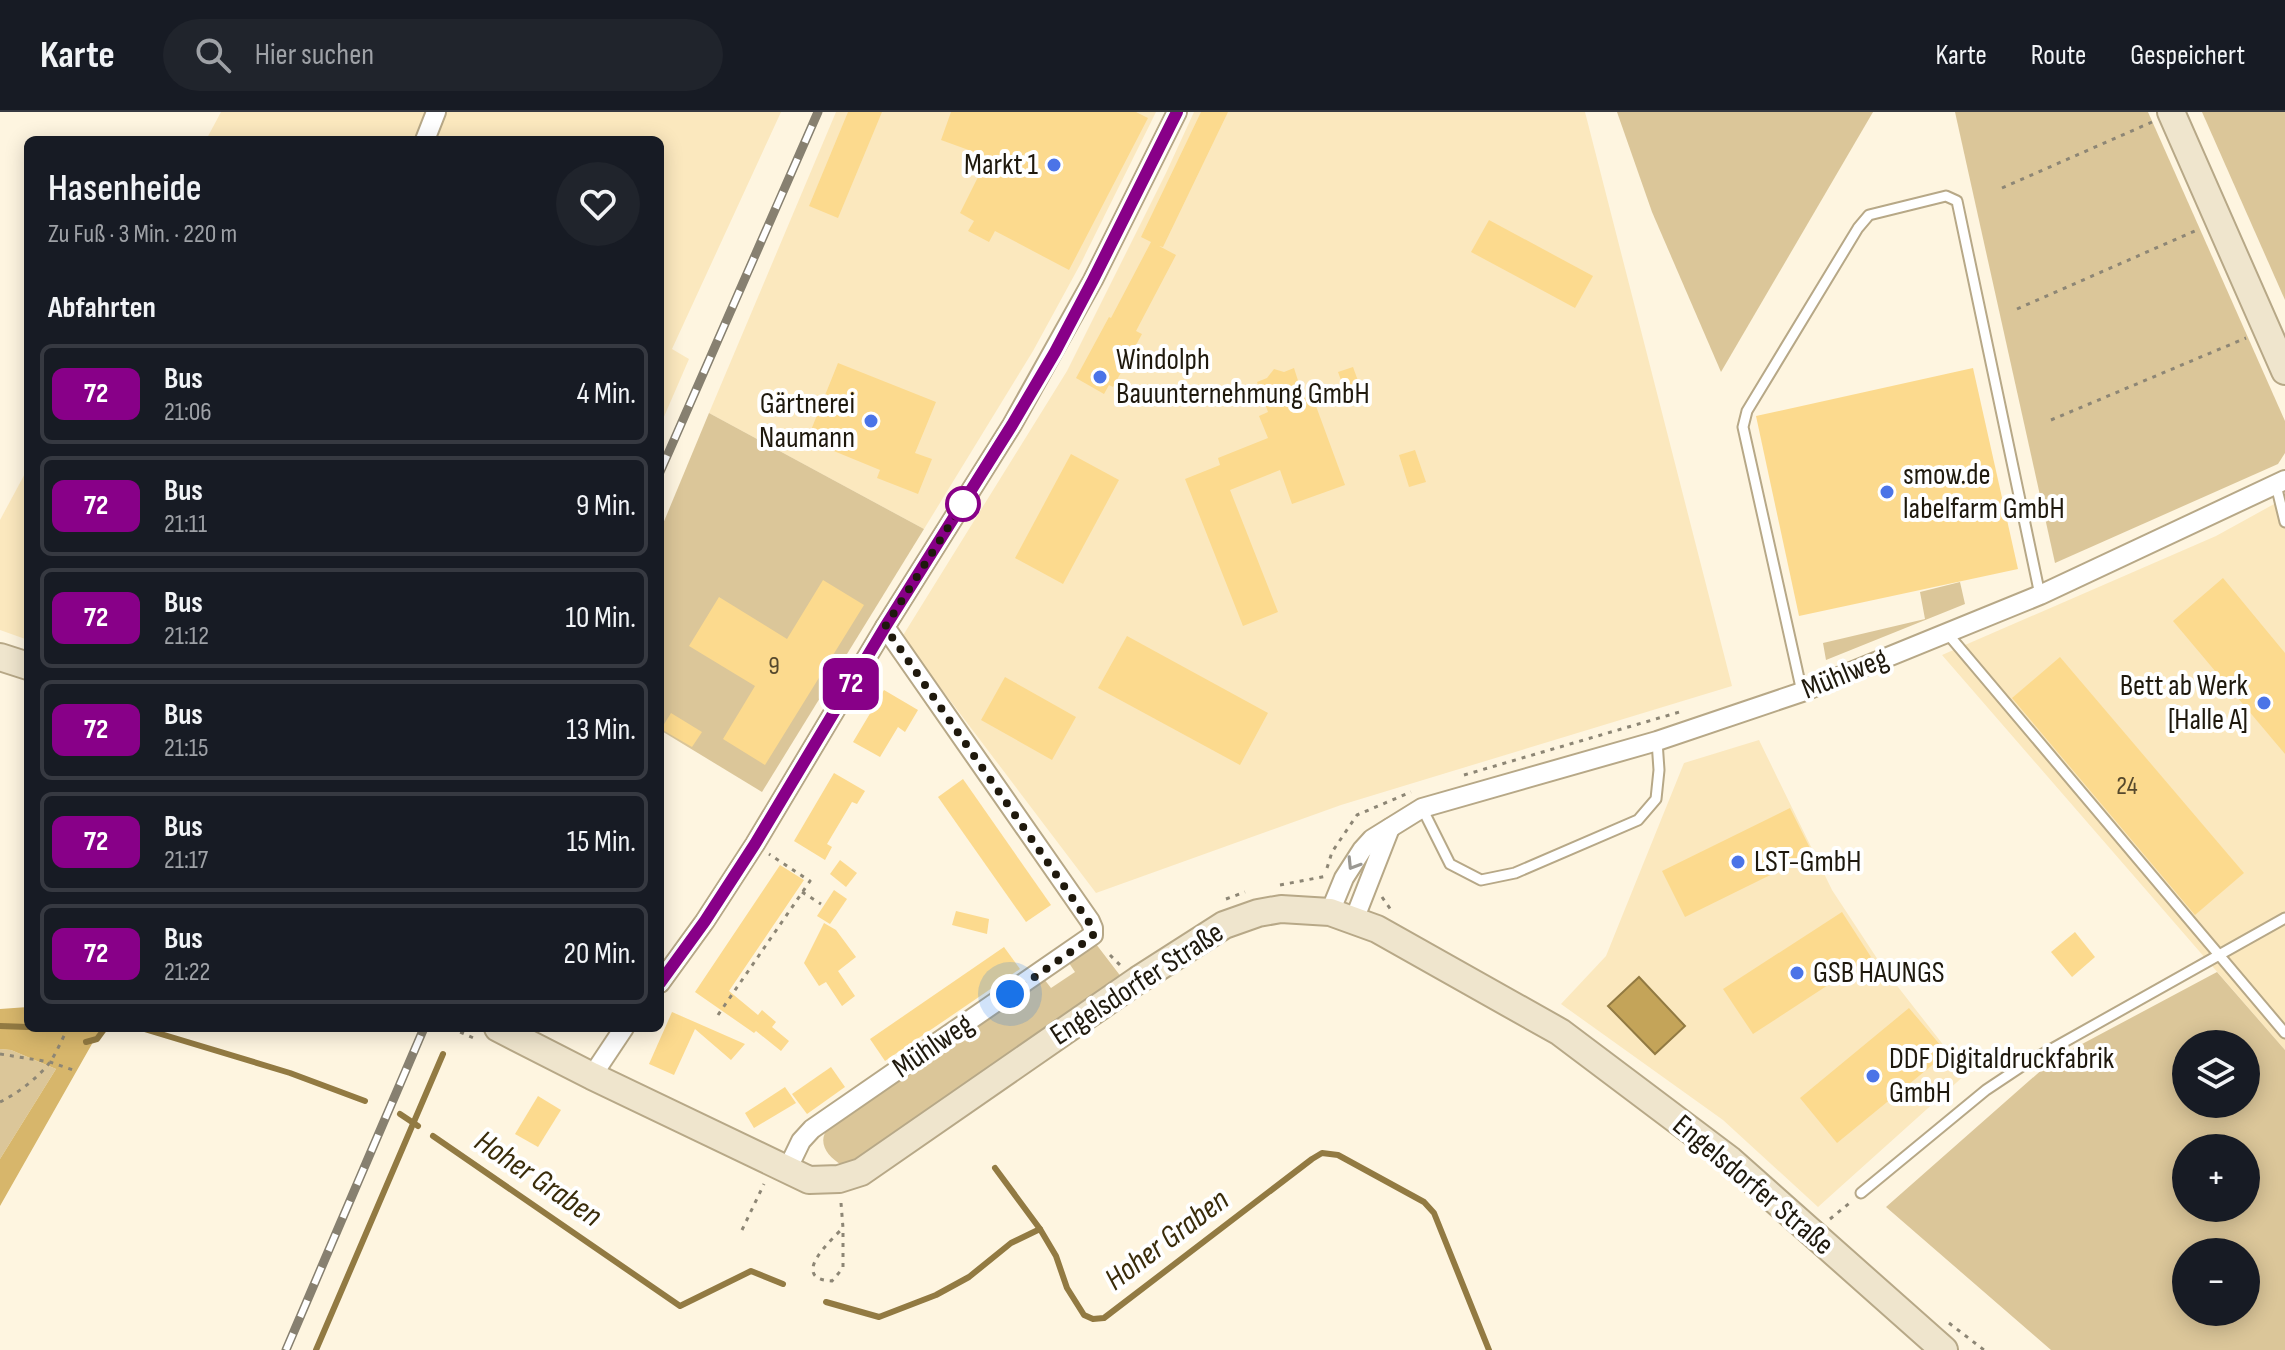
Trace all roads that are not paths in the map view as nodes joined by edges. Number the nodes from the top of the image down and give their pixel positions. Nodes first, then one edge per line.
1 (436, 112) edge
2 (1177, 112) edge
3 (2164, 116) edge
4 (427, 136) edge
5 (2261, 335) junction
6 (2285, 357) edge
7 (2285, 371) edge
8 (2280, 482) edge
9 (2285, 522) edge
10 (2040, 595) junction
11 (885, 627) junction
12 (1947, 633) junction
13 (0, 657) edge
14 (24, 665) edge
15 (1802, 692) junction
16 (1657, 741) junction
17 (1417, 800) junction
18 (1342, 916) junction
19 (2285, 918) edge
20 (2218, 956) junction
21 (664, 977) edge
22 (506, 1032) edge
23 (621, 1032) edge
24 (2285, 1033) edge
25 (592, 1076) junction
26 (787, 1170) junction
27 (1861, 1193) road end
28 (1944, 1350) edge

1 - 4 street
2 - 11 street
3 - 5 main road
5 - 6 main road
5 - 7 main road
8 - 9 lane
8 - 10 street, Mühlweg
10 - 12 street, Mühlweg
10 - 15 lane
11 - 21 street
11 - 26 street, Mühlweg
12 - 15 street, Mühlweg
12 - 20 lane
13 - 14 main road
15 - 16 street, Mühlweg
16 - 17 street, Mühlweg
16 - 17 lane
17 - 18 street, Mühlweg
18 - 26 main road, Engelsdorfer Straße
18 - 28 main road, Engelsdorfer Straße
19 - 20 lane
20 - 24 lane
20 - 27 lane
22 - 25 main road, Engelsdorfer Straße
23 - 25 street
25 - 26 main road, Engelsdorfer Straße

